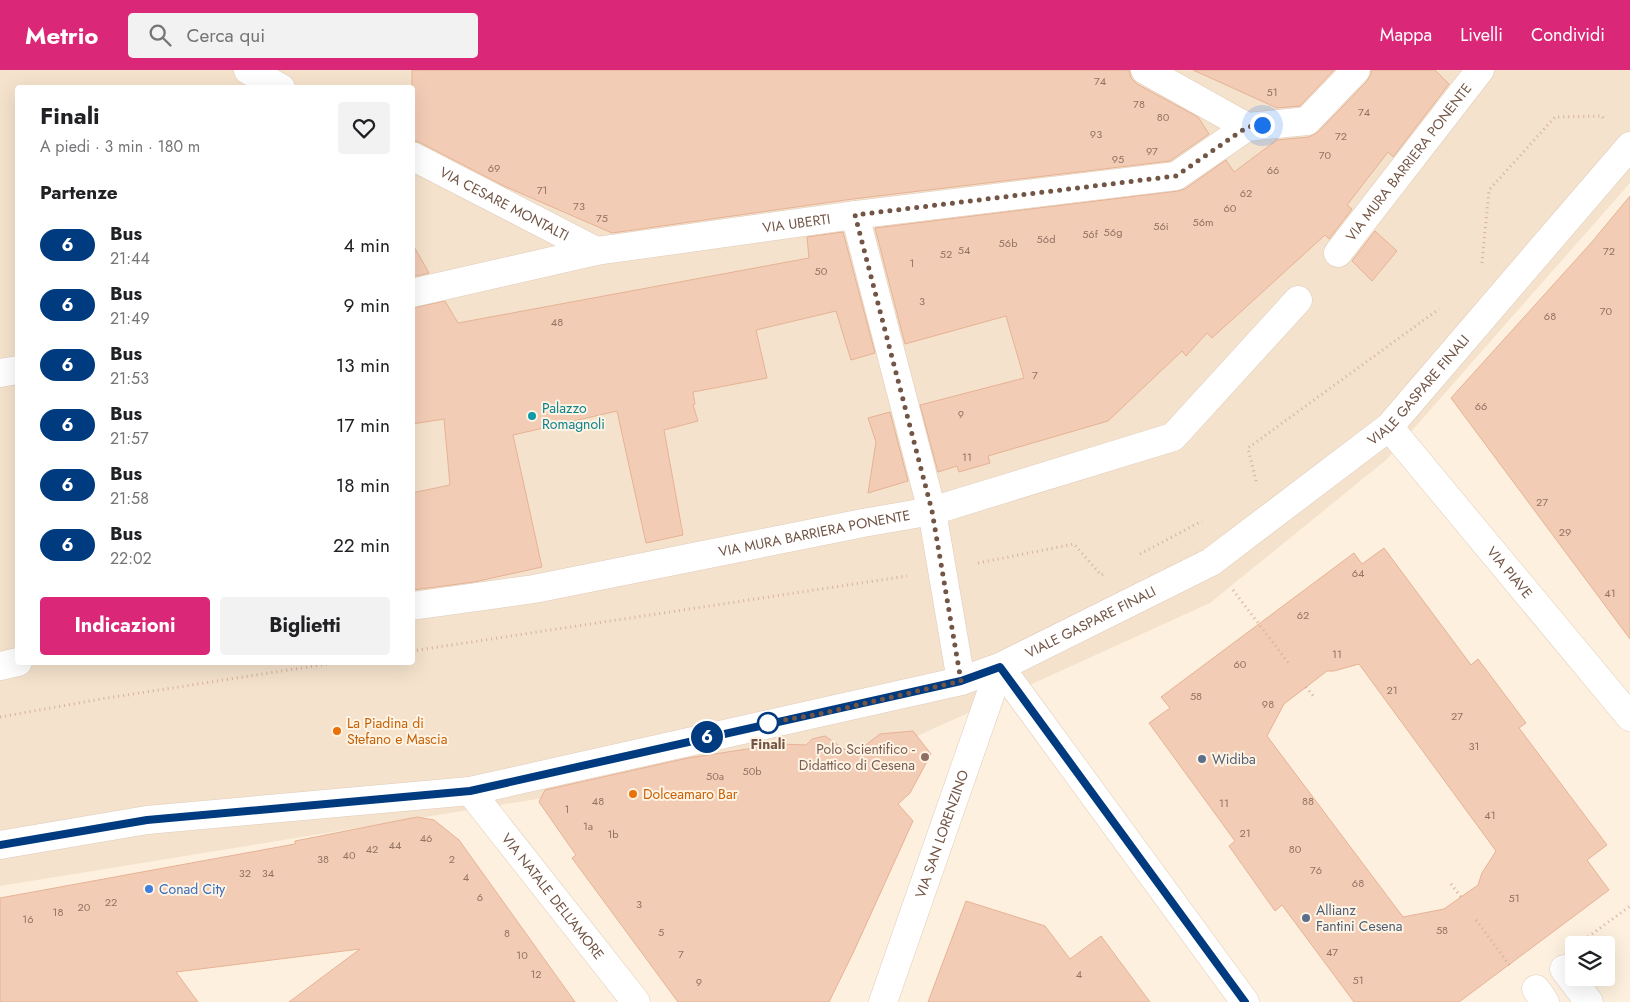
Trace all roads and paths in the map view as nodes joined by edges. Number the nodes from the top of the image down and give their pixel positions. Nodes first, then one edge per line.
1 (248, 70) edge
2 (1145, 70) edge
3 (1356, 70) edge
4 (1480, 70) edge
5 (276, 85) edge
6 (1247, 127) junction
7 (1630, 146) edge
8 (415, 158) edge
9 (855, 215) junction
10 (596, 251) junction
11 (1338, 254) dead end
12 (415, 291) edge
13 (1298, 300) dead end
14 (15, 370) edge
15 (0, 373) edge
16 (1390, 427) junction
17 (932, 511) junction
18 (1211, 562) junction
19 (415, 606) edge
20 (15, 663) edge
21 (321, 665) edge
22 (1290, 665) dead end
23 (0, 666) edge
24 (1000, 667) junction
25 (961, 681) junction
26 (1306, 687) dead end
27 (1314, 696) dead end
28 (0, 717) edge
29 (1630, 717) edge
30 (470, 791) junction
31 (0, 845) edge
32 (1451, 884) dead end
33 (1461, 897) dead end
34 (1630, 906) edge
35 (1476, 920) dead end
36 (1589, 936) edge
37 (1512, 968) dead end
38 (1564, 969) dead end
39 (636, 1002) edge
40 (884, 1002) edge
41 (1245, 1002) edge
42 (1589, 1002) edge

1 - 5 street
2 - 6 street
3 - 6 street, VIA UBERTI
4 - 11 street, VIA MURA BARRIERA PONENTE
6 - 9 street, VIA UBERTI
7 - 16 street, VIALE GASPARE FINALI
8 - 10 street, VIA CESARE MONTALTI
9 - 10 street, VIA UBERTI
9 - 17 street
10 - 12 street, VIA UBERTI
13 - 17 street, VIA MURA BARRIERA PONENTE
14 - 15 street
16 - 18 street, VIALE GASPARE FINALI
16 - 29 street, VIA PIAVE
17 - 19 street, VIA MURA BARRIERA PONENTE
17 - 25 street
18 - 22 path
18 - 24 street, VIALE GASPARE FINALI
20 - 23 street
21 - 28 path
24 - 25 street, VIALE GASPARE FINALI
24 - 40 street, VIA SAN LORENZINO
24 - 41 street
25 - 30 street, VIALE GASPARE FINALI
26 - 27 path
30 - 31 street, VIALE GASPARE FINALI
30 - 39 street, VIA NATALE DELL'AMORE
32 - 33 path
34 - 36 path
35 - 37 path
38 - 42 street

